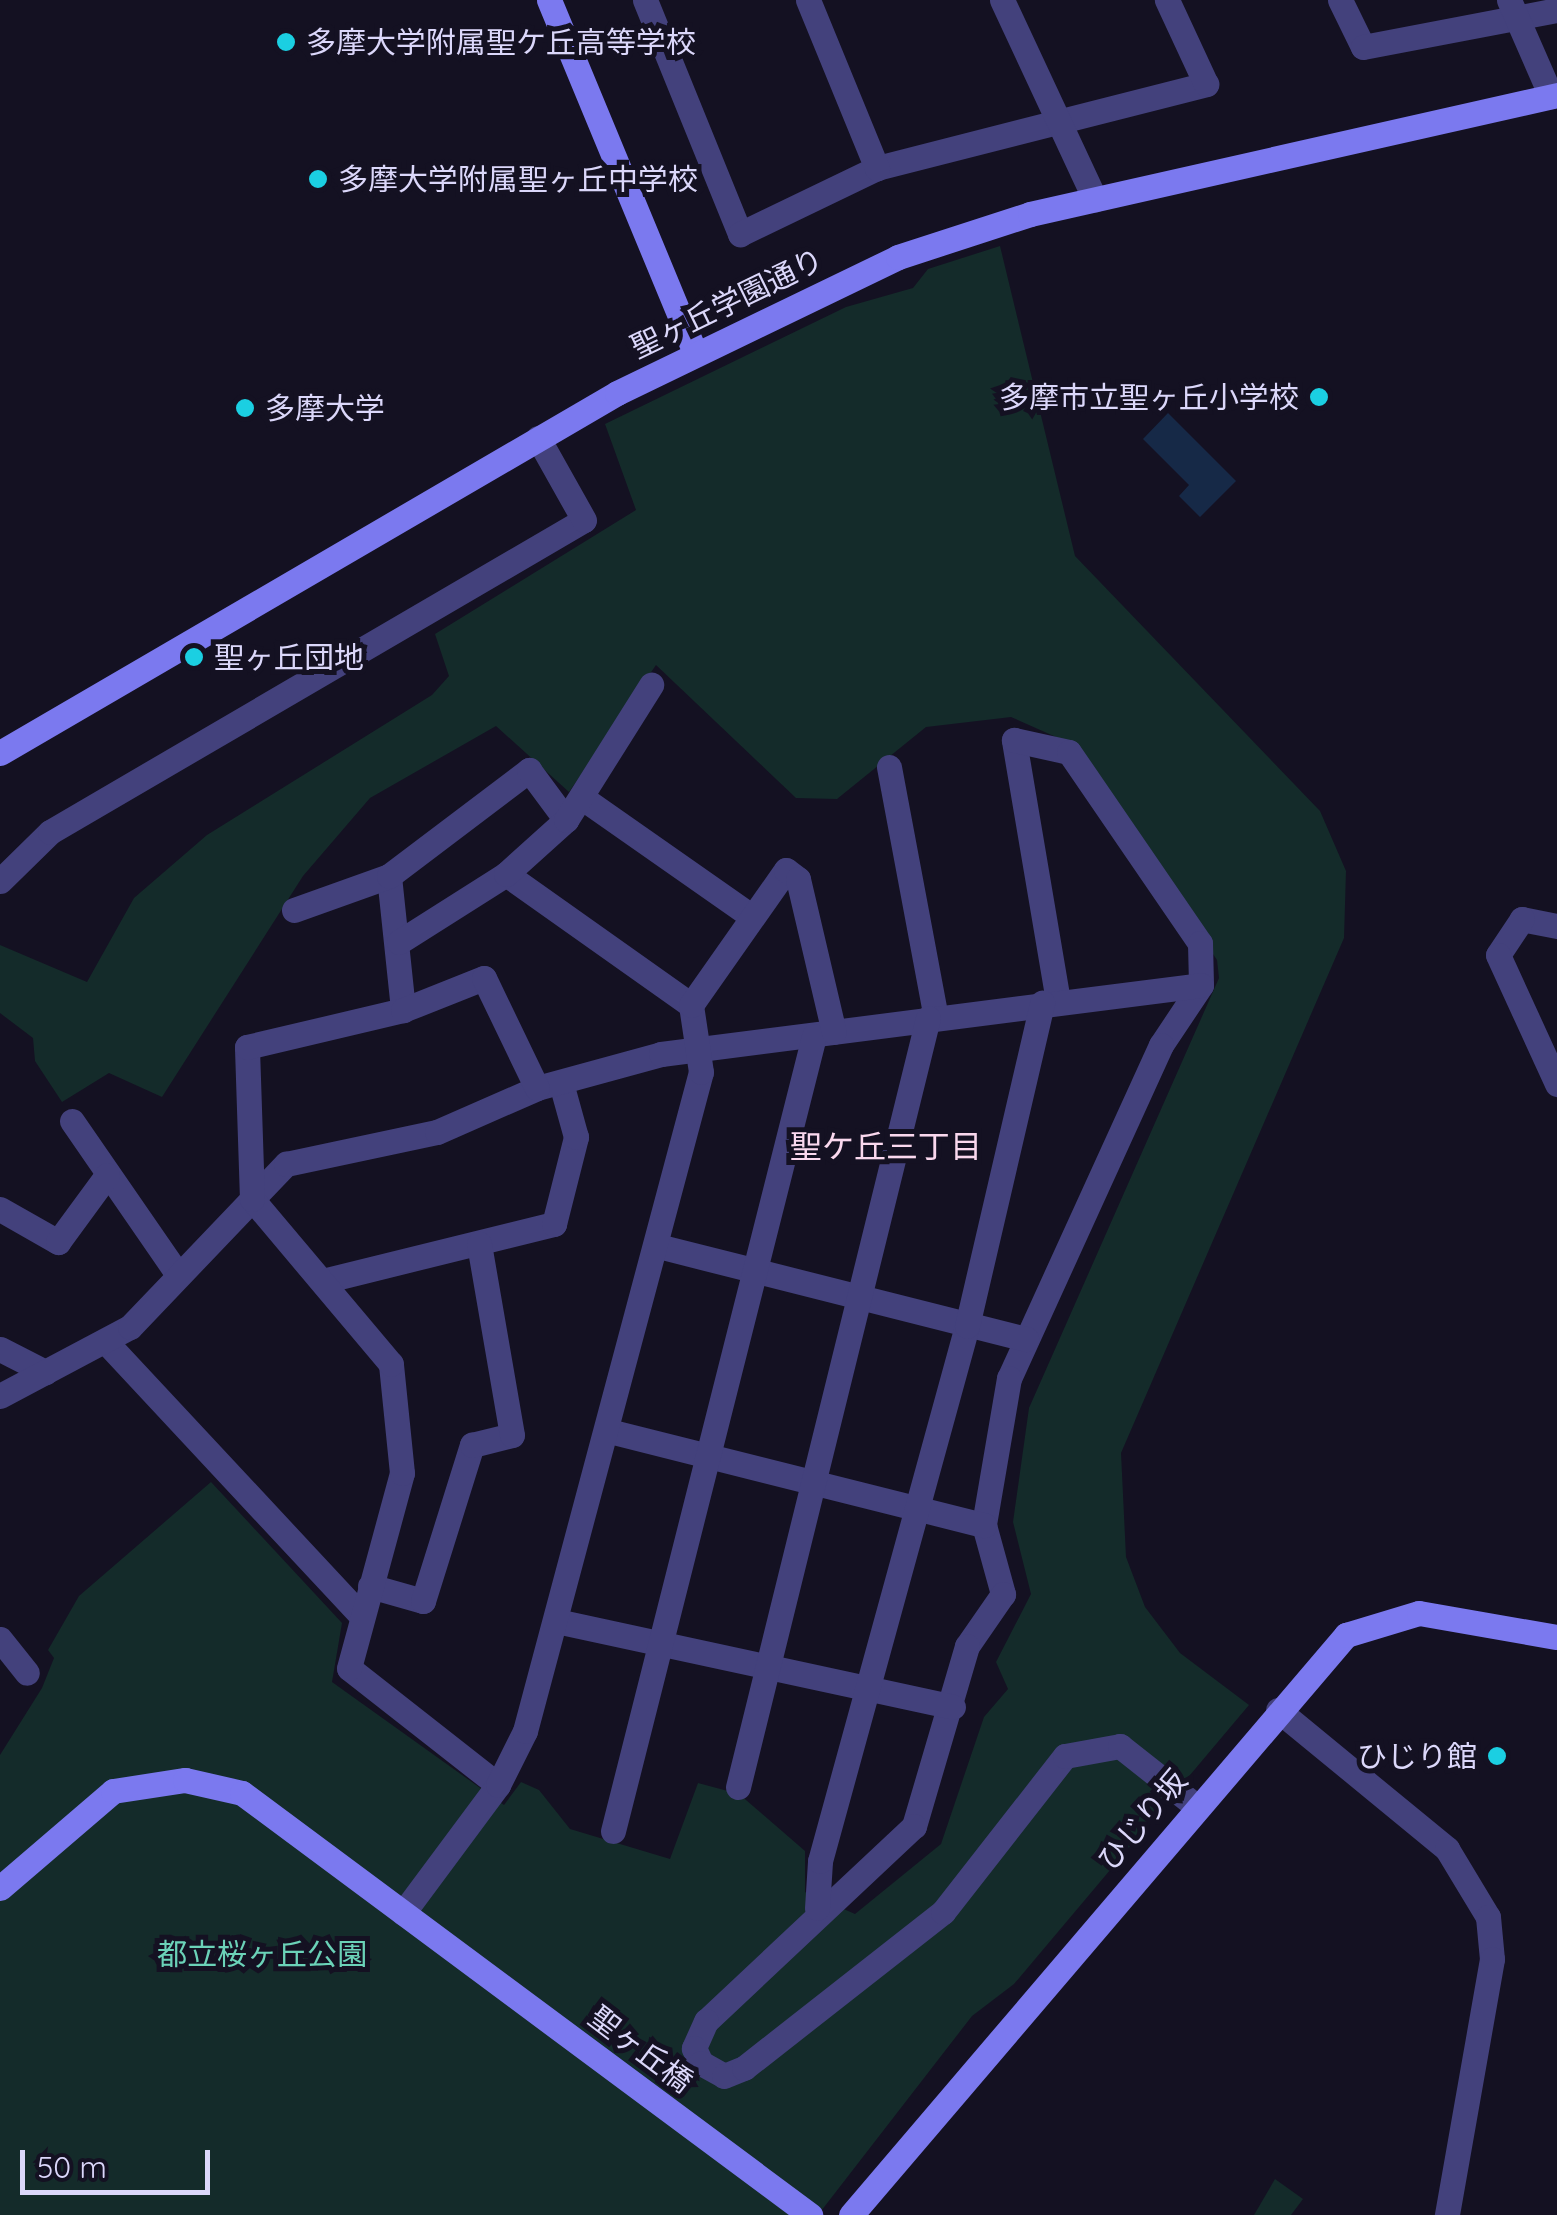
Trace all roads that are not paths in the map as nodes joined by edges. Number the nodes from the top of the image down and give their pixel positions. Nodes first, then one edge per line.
1 (550, 0) edge
2 (645, 0) edge
3 (808, 0) edge
4 (1002, 0) edge
5 (1168, 0) edge
6 (1340, 0) edge
7 (1512, 6) edge
8 (1557, 10) edge
9 (1554, 96) edge
10 (1057, 116) junction
11 (877, 168) junction
12 (1095, 199) junction
13 (695, 353) junction
14 (538, 438) junction
15 (651, 685) dead end
16 (0, 753) edge
17 (889, 767) dead end
18 (584, 800) junction
19 (566, 820) junction
20 (506, 874) junction
21 (389, 876) junction
22 (0, 880) edge
23 (294, 910) dead end
24 (751, 916) junction
25 (1557, 926) edge
26 (399, 942) junction
27 (1201, 984) junction
28 (1050, 1002) junction
29 (691, 1005) junction
30 (403, 1010) junction
31 (932, 1018) junction
32 (824, 1034) junction
33 (704, 1048) junction
34 (1557, 1084) edge
35 (549, 1085) junction
36 (72, 1122) dead end
37 (107, 1175) junction
38 (252, 1199) junction
39 (0, 1209) edge
40 (479, 1244) junction
41 (658, 1246) junction
42 (756, 1271) junction
43 (177, 1274) junction
44 (327, 1280) junction
45 (863, 1298) junction
46 (967, 1326) junction
47 (1026, 1340) junction
48 (106, 1342) junction
49 (0, 1348) edge
50 (45, 1372) junction
51 (0, 1396) edge
52 (609, 1431) junction
53 (710, 1456) junction
54 (814, 1484) junction
55 (918, 1510) junction
56 (984, 1525) junction
57 (370, 1586) junction
58 (361, 1616) junction
59 (561, 1622) junction
60 (1557, 1637) edge
61 (0, 1639) edge
62 (661, 1644) junction
63 (770, 1669) junction
64 (28, 1673) dead end
65 (870, 1690) junction
66 (953, 1707) junction
67 (1278, 1710) junction
68 (498, 1785) junction
69 (738, 1786) dead end
70 (1196, 1806) junction
71 (613, 1831) dead end
72 (0, 1888) edge
73 (817, 1908) junction
74 (403, 1913) junction
75 (810, 2215) edge
76 (850, 2215) edge
77 (1447, 2215) edge

1 - 13 street
2 - 11 street
3 - 11 street
4 - 10 street
5 - 10 street
6 - 7 street
7 - 8 street
7 - 9 street
9 - 12 street, 聖ヶ丘学園通り
10 - 11 street
10 - 12 street
12 - 13 street, 聖ヶ丘学園通り
13 - 14 street, 聖ヶ丘学園通り
14 - 16 street, 聖ヶ丘学園通り
14 - 22 street
15 - 18 street
17 - 31 street
18 - 19 street
18 - 24 street
19 - 20 street
19 - 21 street
20 - 26 street
20 - 29 street
21 - 23 street
21 - 26 street
24 - 29 street
24 - 32 street
25 - 34 street
26 - 30 street
27 - 28 street
27 - 28 street
27 - 47 street
28 - 31 street
28 - 46 street
29 - 33 street
30 - 35 street
30 - 38 street
31 - 32 street
31 - 45 street
32 - 33 street
32 - 42 street
33 - 35 street
33 - 41 street
35 - 38 street
35 - 40 street
36 - 37 street
37 - 39 street
37 - 43 street
38 - 43 street
38 - 44 street
40 - 44 street
40 - 57 street
41 - 42 street
41 - 52 street
42 - 45 street
42 - 53 street
43 - 48 street
44 - 57 street
45 - 46 street
45 - 54 street
46 - 47 street
46 - 55 street
47 - 56 street
48 - 50 street
48 - 58 street
49 - 50 street
50 - 51 street
52 - 53 street
52 - 59 street
53 - 54 street
53 - 62 street
54 - 55 street
54 - 63 street
55 - 56 street
55 - 65 street
56 - 66 street
57 - 58 street
58 - 68 street
59 - 62 street
59 - 68 street
60 - 67 street, ひじり坂
61 - 64 street
62 - 63 street
62 - 71 street
63 - 65 street
63 - 69 street
65 - 66 street
65 - 73 street
66 - 73 street
67 - 70 street, ひじり坂
67 - 77 street
68 - 74 street
70 - 73 street
70 - 76 street, ひじり坂
72 - 74 street, 聖ヶ丘橋
74 - 75 street, 聖ヶ丘橋

